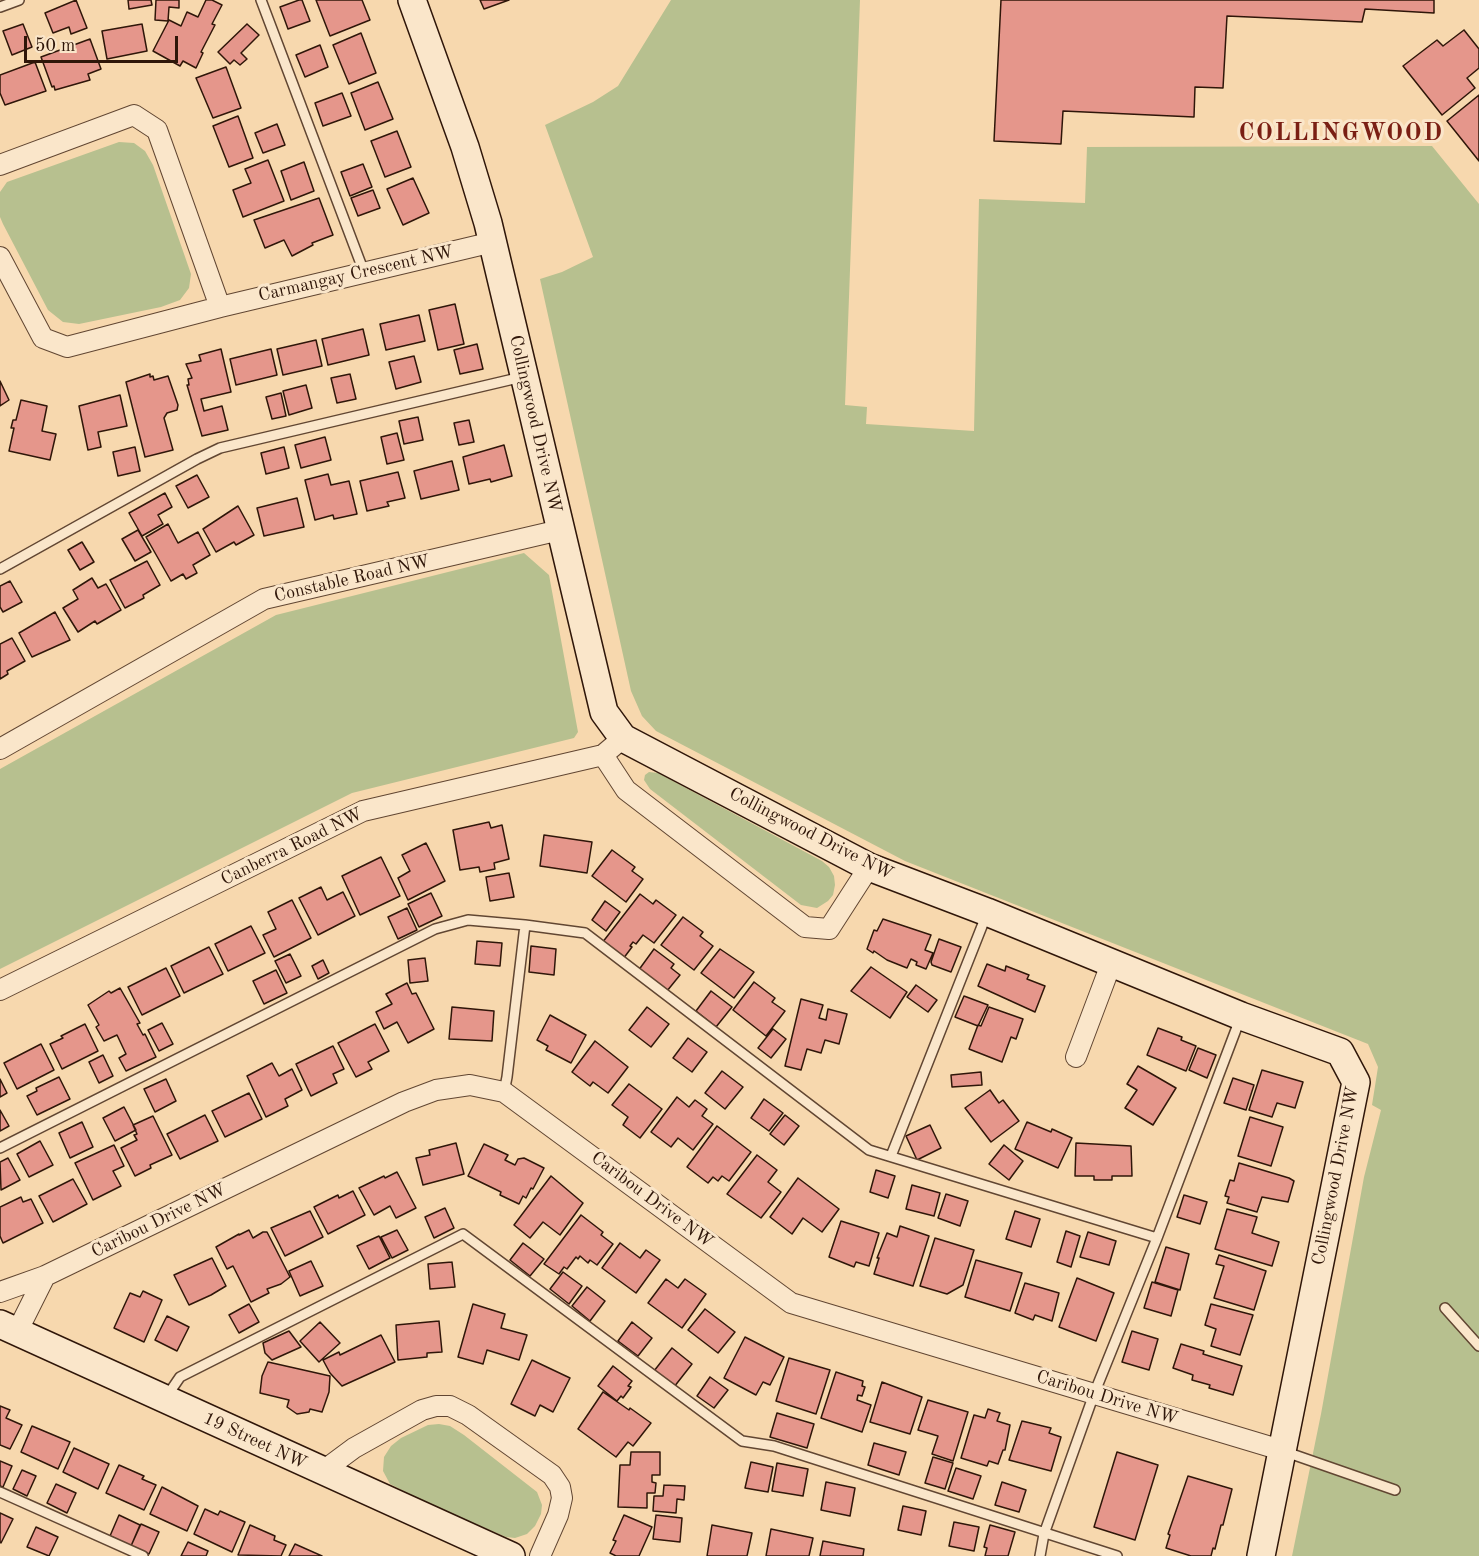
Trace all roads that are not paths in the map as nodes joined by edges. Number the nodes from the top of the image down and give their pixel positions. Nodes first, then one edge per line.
1 (19, 0) edge
2 (261, 0) edge
3 (411, 0) edge
4 (0, 7) edge
5 (0, 165) edge
6 (493, 242) junction
7 (0, 257) edge
8 (364, 272) junction
9 (220, 307) junction
10 (525, 377) junction
11 (560, 530) junction
12 (0, 569) edge
13 (613, 747) junction
14 (0, 748) edge
15 (869, 867) junction
16 (987, 912) junction
17 (525, 924) junction
18 (1111, 964) junction
19 (0, 990) edge
20 (1241, 1016) junction
21 (1076, 1057) dead end
22 (504, 1092) junction
23 (0, 1148) edge
24 (891, 1156) junction
25 (1157, 1238) junction
26 (45, 1276) junction
27 (0, 1292) edge
28 (1445, 1308) dead end
29 (9, 1328) edge
30 (1479, 1346) edge
31 (1094, 1394) junction
32 (165, 1399) junction
33 (1281, 1450) junction
34 (323, 1472) junction
35 (1395, 1490) dead end
36 (0, 1492) edge
37 (1044, 1534) junction
38 (143, 1556) edge
39 (511, 1556) edge
40 (540, 1556) edge
41 (1040, 1556) edge
42 (1117, 1556) edge
43 (1261, 1556) edge

1 - 4 lane
2 - 8 lane
3 - 6 street, Collingwood Drive NW
5 - 9 street
6 - 8 street, Carmangay Crescent NW
6 - 10 street, Collingwood Drive NW
7 - 9 street, Carmangay Crescent NW
8 - 9 street, Carmangay Crescent NW
10 - 11 street, Collingwood Drive NW
10 - 12 lane
11 - 13 street, Collingwood Drive NW
11 - 14 street, Constable Road NW
13 - 15 street, Collingwood Drive NW
13 - 15 street
13 - 19 street, Canberra Road NW
15 - 16 street, Collingwood Drive NW
16 - 18 street, Collingwood Drive NW
16 - 24 lane
17 - 22 lane
17 - 23 lane
17 - 24 lane
18 - 20 street, Collingwood Drive NW
18 - 21 street
20 - 25 lane
20 - 33 street, Collingwood Drive NW
22 - 26 street, Caribou Drive NW
22 - 31 street, Caribou Drive NW
24 - 25 lane
25 - 31 lane
26 - 27 street, Caribou Drive NW
26 - 29 street
28 - 30 lane
29 - 32 street, 19 Street NW
31 - 33 street, Caribou Drive NW
31 - 37 lane
32 - 34 street, 19 Street NW
32 - 37 lane
33 - 35 lane
33 - 43 street, Collingwood Drive NW
34 - 39 street, 19 Street NW
34 - 40 street
36 - 38 lane
37 - 41 lane
37 - 42 lane

